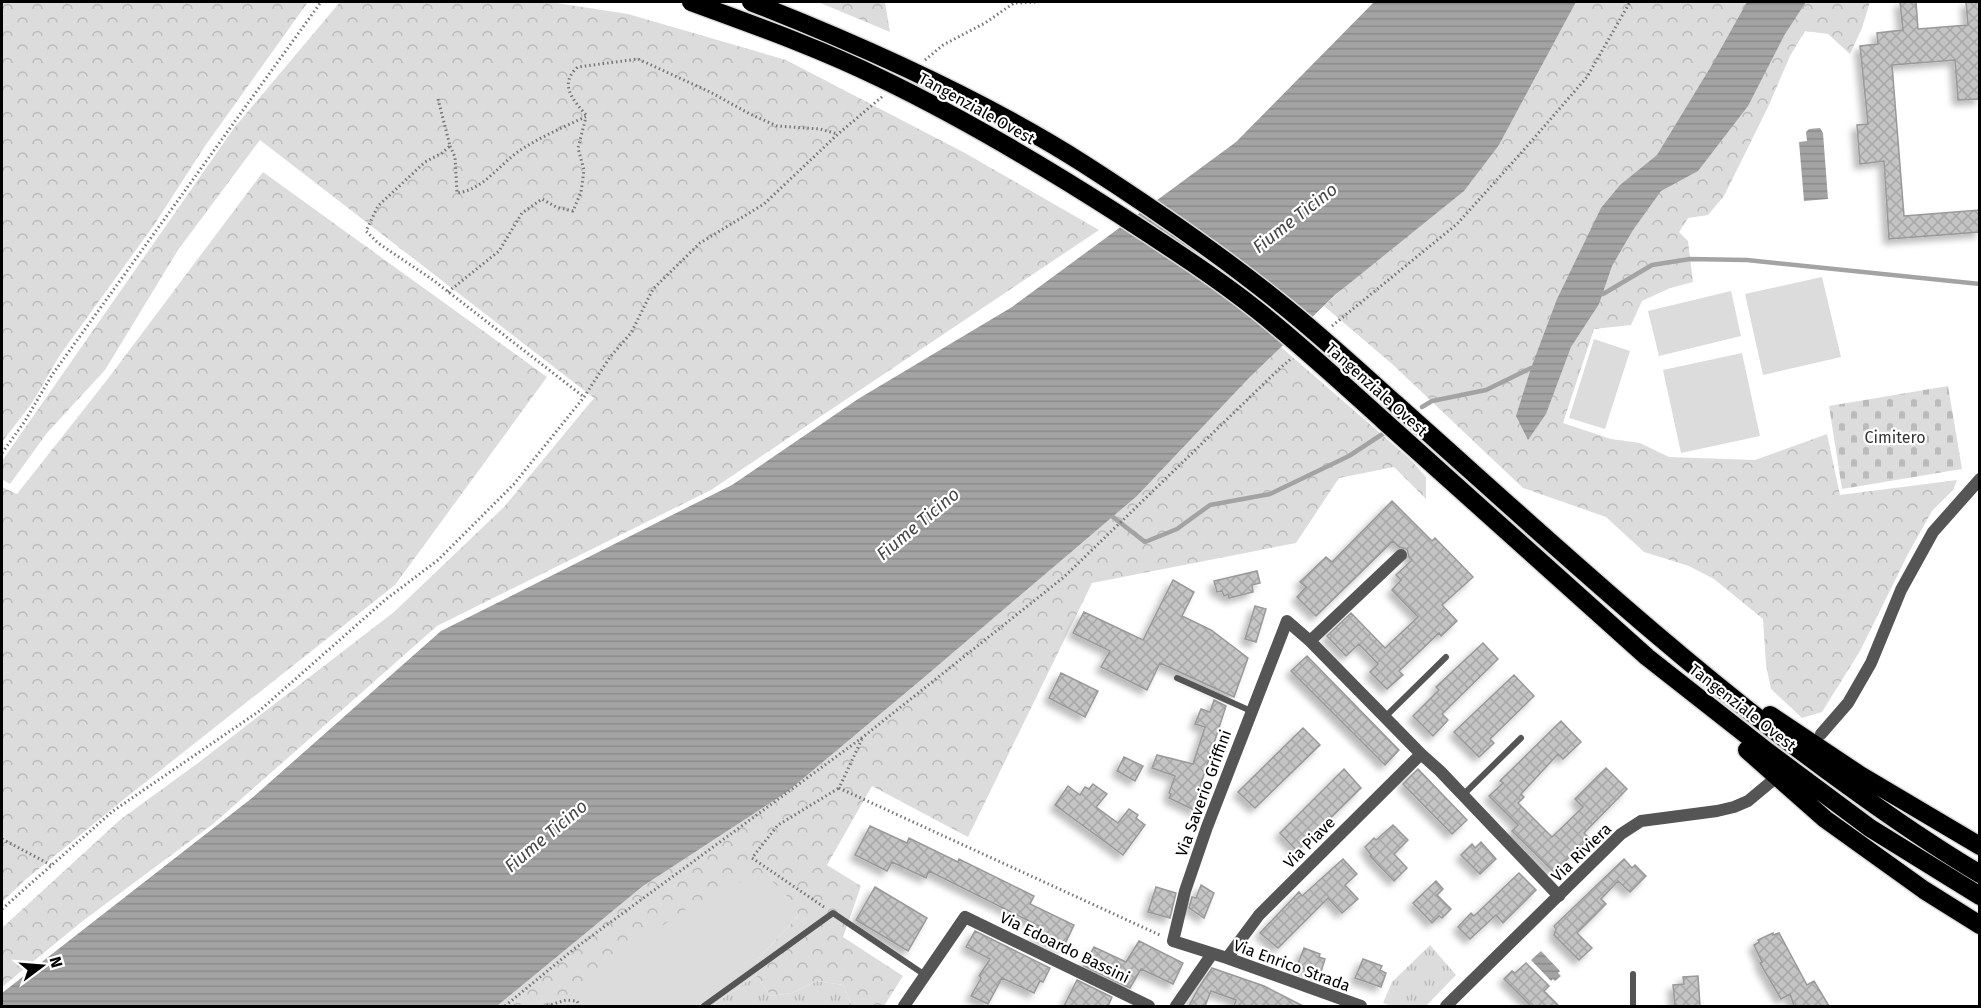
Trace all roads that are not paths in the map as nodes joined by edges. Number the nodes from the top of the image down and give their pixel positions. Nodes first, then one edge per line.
1 (691, 2) edge
2 (751, 2) edge
3 (1980, 479) edge
4 (1401, 555) dead end
5 (1310, 640) junction
6 (1671, 647) junction
7 (1446, 657) dead end
8 (1647, 657) junction
9 (1177, 678) dead end
10 (1251, 711) junction
11 (1385, 718) junction
12 (1821, 734) dead end
13 (1521, 738) dead end
14 (1421, 754) junction
15 (1772, 782) dead end
16 (1463, 795) junction
17 (1980, 846) edge
18 (1980, 874) edge
19 (1559, 896) junction
20 (1980, 896) edge
21 (1980, 925) edge
22 (1212, 954) junction
23 (1227, 958) junction
24 (1633, 974) dead end
25 (926, 975) junction
26 (704, 1006) edge
27 (904, 1006) edge
28 (1149, 1006) edge
29 (1176, 1006) edge
30 (1361, 1006) edge
31 (1446, 1006) edge
32 (1633, 1006) edge

1 - 8 highway, Tangenziale Ovest, bridge
2 - 6 highway, Tangenziale Ovest, bridge
3 - 12 street
4 - 5 street
5 - 10 street, Via Saverio Griffini
5 - 11 street
6 - 17 highway
6 - 18 highway, Tangenziale Ovest
7 - 11 lane
8 - 20 highway, Tangenziale Ovest
8 - 21 highway
9 - 10 lane
10 - 22 street, Via Saverio Griffini
11 - 14 street
13 - 16 lane
14 - 16 street
14 - 23 street, Via Piave
15 - 19 street, Via Riviera
16 - 19 street
19 - 31 street, Via Riviera
22 - 23 street, Via Enrico Strada
22 - 29 street
23 - 30 street, Via Enrico Strada
24 - 32 lane
25 - 26 lane
25 - 27 street
25 - 28 street, Via Edoardo Bassini

